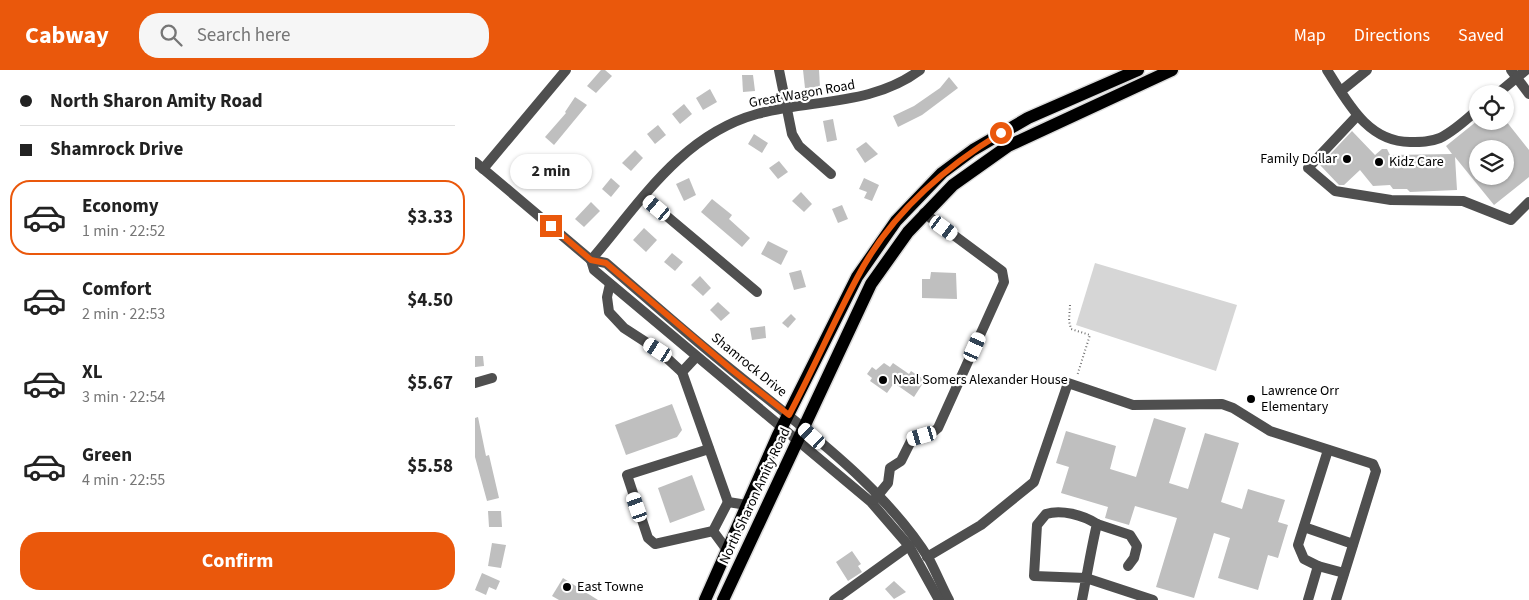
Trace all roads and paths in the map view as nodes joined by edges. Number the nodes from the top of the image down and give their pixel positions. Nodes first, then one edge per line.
1 (566, 70) edge
2 (779, 70) edge
3 (920, 70) edge
4 (1139, 70) edge
5 (1172, 70) edge
6 (1327, 70) edge
7 (1367, 70) edge
8 (1527, 71) edge
9 (1514, 74) edge
10 (1505, 85) edge
11 (1341, 91) junction
12 (1529, 94) edge
13 (785, 109) junction
14 (1079, 112) junction
15 (1357, 116) junction
16 (1469, 117) edge
17 (475, 162) edge
18 (483, 169) junction
19 (831, 174) dead end
20 (644, 197) junction
21 (1529, 202) edge
22 (924, 213) junction
23 (591, 260) junction
24 (611, 284) junction
25 (757, 292) dead end
26 (1070, 305) dead end
27 (696, 357) junction
28 (682, 372) junction
29 (492, 378) dead end
30 (1076, 380) dead end
31 (475, 382) edge
32 (789, 415) junction
33 (803, 428) junction
34 (782, 429) junction
35 (796, 441) junction
36 (709, 449) junction
37 (1328, 450) junction
38 (875, 499) junction
39 (728, 502) junction
40 (747, 505) junction
41 (1097, 524) junction
42 (1304, 527) junction
43 (713, 531) junction
44 (1353, 544) junction
45 (909, 546) junction
46 (727, 550) junction
47 (927, 557) junction
48 (1128, 566) dead end
49 (1318, 566) junction
50 (1344, 573) junction
51 (1086, 578) junction
52 (705, 600) edge
53 (723, 600) edge
54 (834, 600) edge
55 (939, 600) edge
56 (949, 600) edge
57 (1083, 600) edge
58 (1153, 600) edge
59 (1308, 600) edge
60 (1336, 600) edge

1 - 18 street
2 - 13 street
3 - 13 street, Great Wagon Road
4 - 14 main road
4 - 32 main road, North Sharon Amity Road
5 - 14 main road, North Sharon Amity Road
6 - 11 street
7 - 11 street
8 - 9 street
9 - 10 street
9 - 12 street
11 - 15 street
13 - 19 street
13 - 20 street, Great Wagon Road
14 - 22 main road, North Sharon Amity Road
15 - 16 street
15 - 21 street
17 - 18 street, Shamrock Drive
18 - 23 street, Shamrock Drive
20 - 23 street, Great Wagon Road
20 - 25 street
22 - 33 main road, North Sharon Amity Road
22 - 38 street
23 - 24 street, Shamrock Drive
23 - 32 street, Shamrock Drive
24 - 27 street, Shamrock Drive
24 - 28 street
26 - 30 path
27 - 28 street
27 - 34 street, Shamrock Drive
28 - 36 street
29 - 31 street
32 - 33 street, Shamrock Drive
32 - 34 main road, North Sharon Amity Road
33 - 35 main road, North Sharon Amity Road
33 - 38 street, Shamrock Drive
34 - 35 street, Shamrock Drive
34 - 40 main road, North Sharon Amity Road
35 - 38 street, Shamrock Drive
35 - 53 main road, North Sharon Amity Road
36 - 39 street
36 - 43 street
37 - 42 street
37 - 44 street
37 - 47 street
38 - 45 street, Shamrock Drive
38 - 47 street, Shamrock Drive
39 - 40 street
39 - 43 street
40 - 46 main road, North Sharon Amity Road
41 - 48 street
41 - 51 street
41 - 51 street
42 - 44 street
42 - 49 street
43 - 46 street
44 - 50 street
45 - 54 street
45 - 55 street, Shamrock Drive
46 - 52 main road, North Sharon Amity Road
47 - 56 street, Shamrock Drive
49 - 50 street
49 - 59 street
50 - 60 street
51 - 57 street
51 - 58 street

